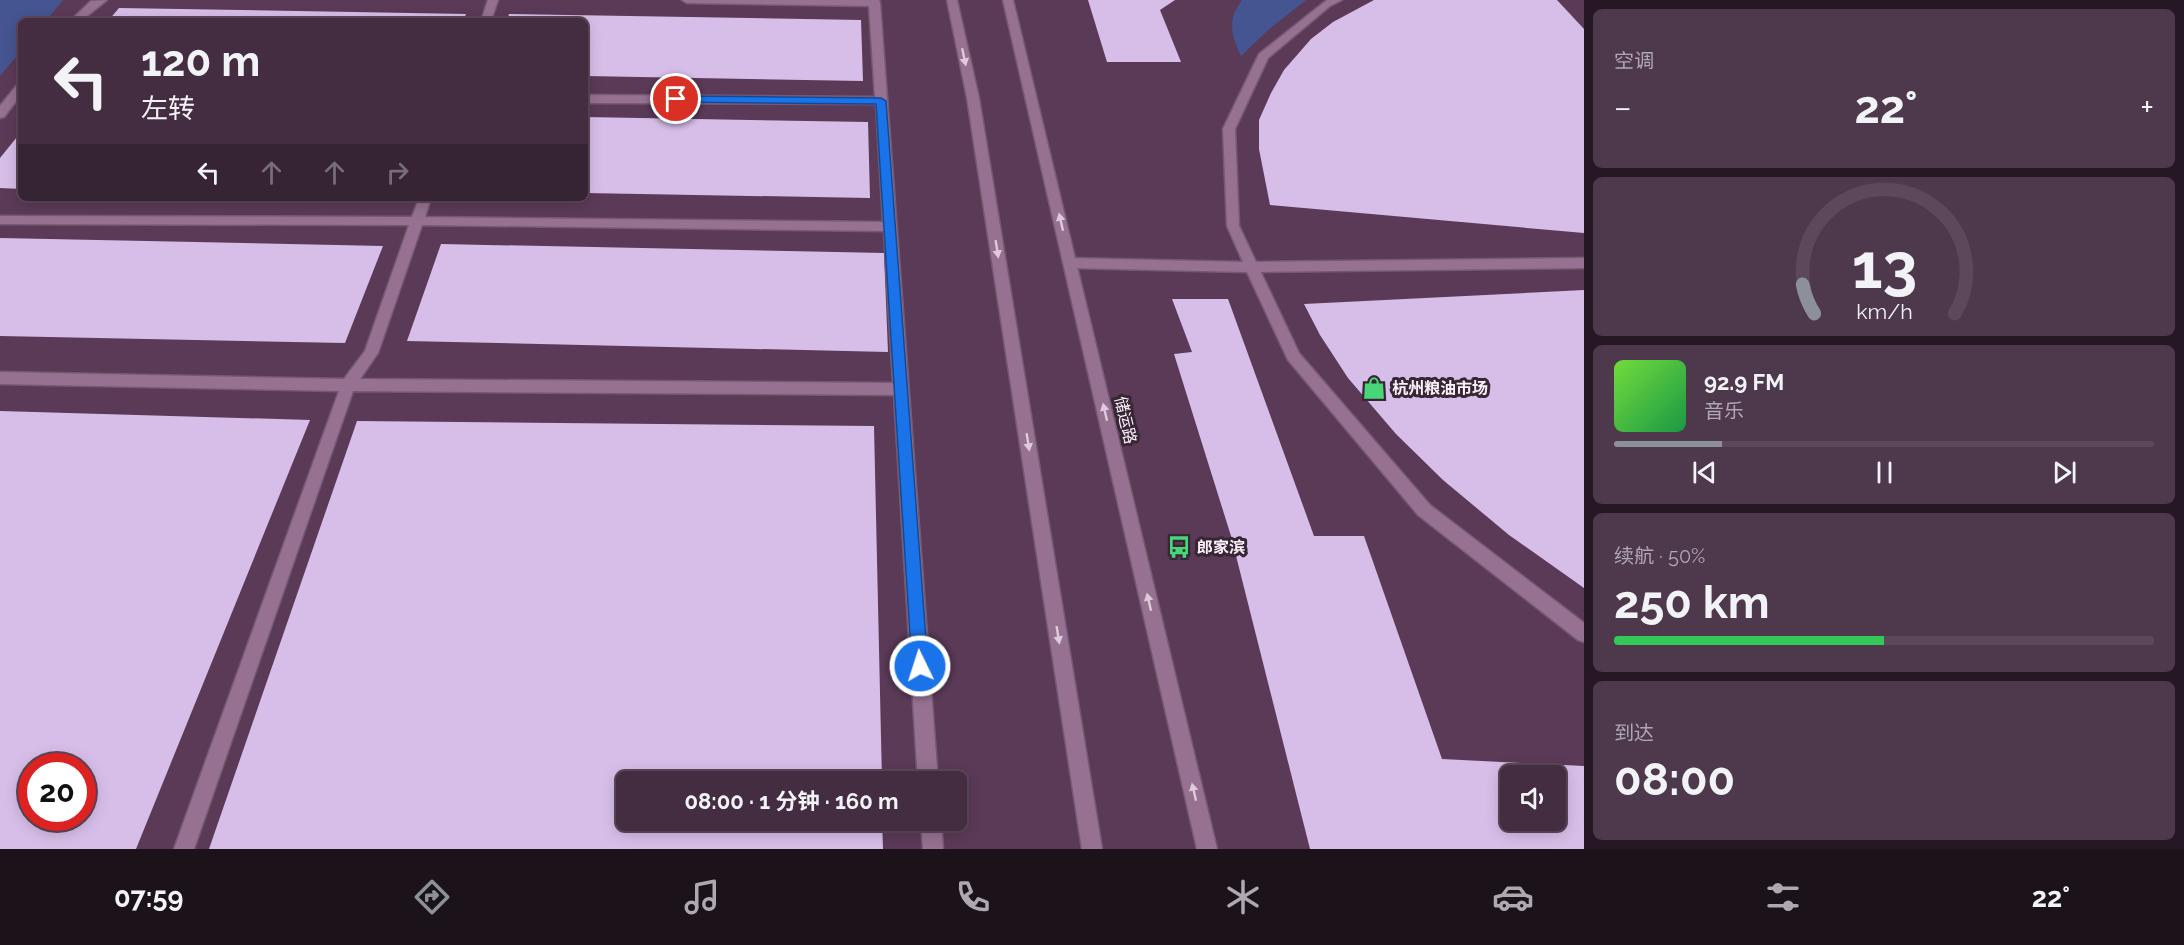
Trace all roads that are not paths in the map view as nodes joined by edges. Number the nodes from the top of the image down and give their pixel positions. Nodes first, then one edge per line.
1 (102, 0) edge
2 (493, 0) edge
3 (687, 0) edge
4 (952, 0) edge
5 (1008, 0) edge
6 (1337, 0) edge
7 (874, 1) edge
8 (78, 18) edge
9 (487, 18) edge
10 (18, 93) edge
11 (588, 99) edge
12 (881, 101) junction
13 (2, 110) edge
14 (424, 201) edge
15 (0, 220) edge
16 (417, 221) junction
17 (890, 227) junction
18 (1070, 263) junction
19 (1584, 263) edge
20 (1251, 267) junction
21 (0, 378) edge
22 (348, 385) junction
23 (901, 388) junction
24 (1584, 634) edge
25 (927, 771) edge
26 (932, 831) edge
27 (184, 849) edge
28 (933, 849) edge
29 (1092, 849) edge
30 (1207, 849) edge

1 - 8 main road
2 - 9 main road
3 - 7 main road
4 -> 29 main road
18 -> 5 main road, 储运路
6 - 20 main road
7 - 12 main road
10 - 13 main road
11 - 12 main road
12 - 17 main road
14 - 16 main road
15 - 16 main road
16 - 17 main road
16 - 22 main road
17 - 23 main road
18 - 20 main road
30 -> 18 main road, 储运路
19 - 20 main road
20 - 24 main road
21 - 22 main road
22 - 23 main road
22 - 27 main road
23 - 25 main road
26 - 28 main road

